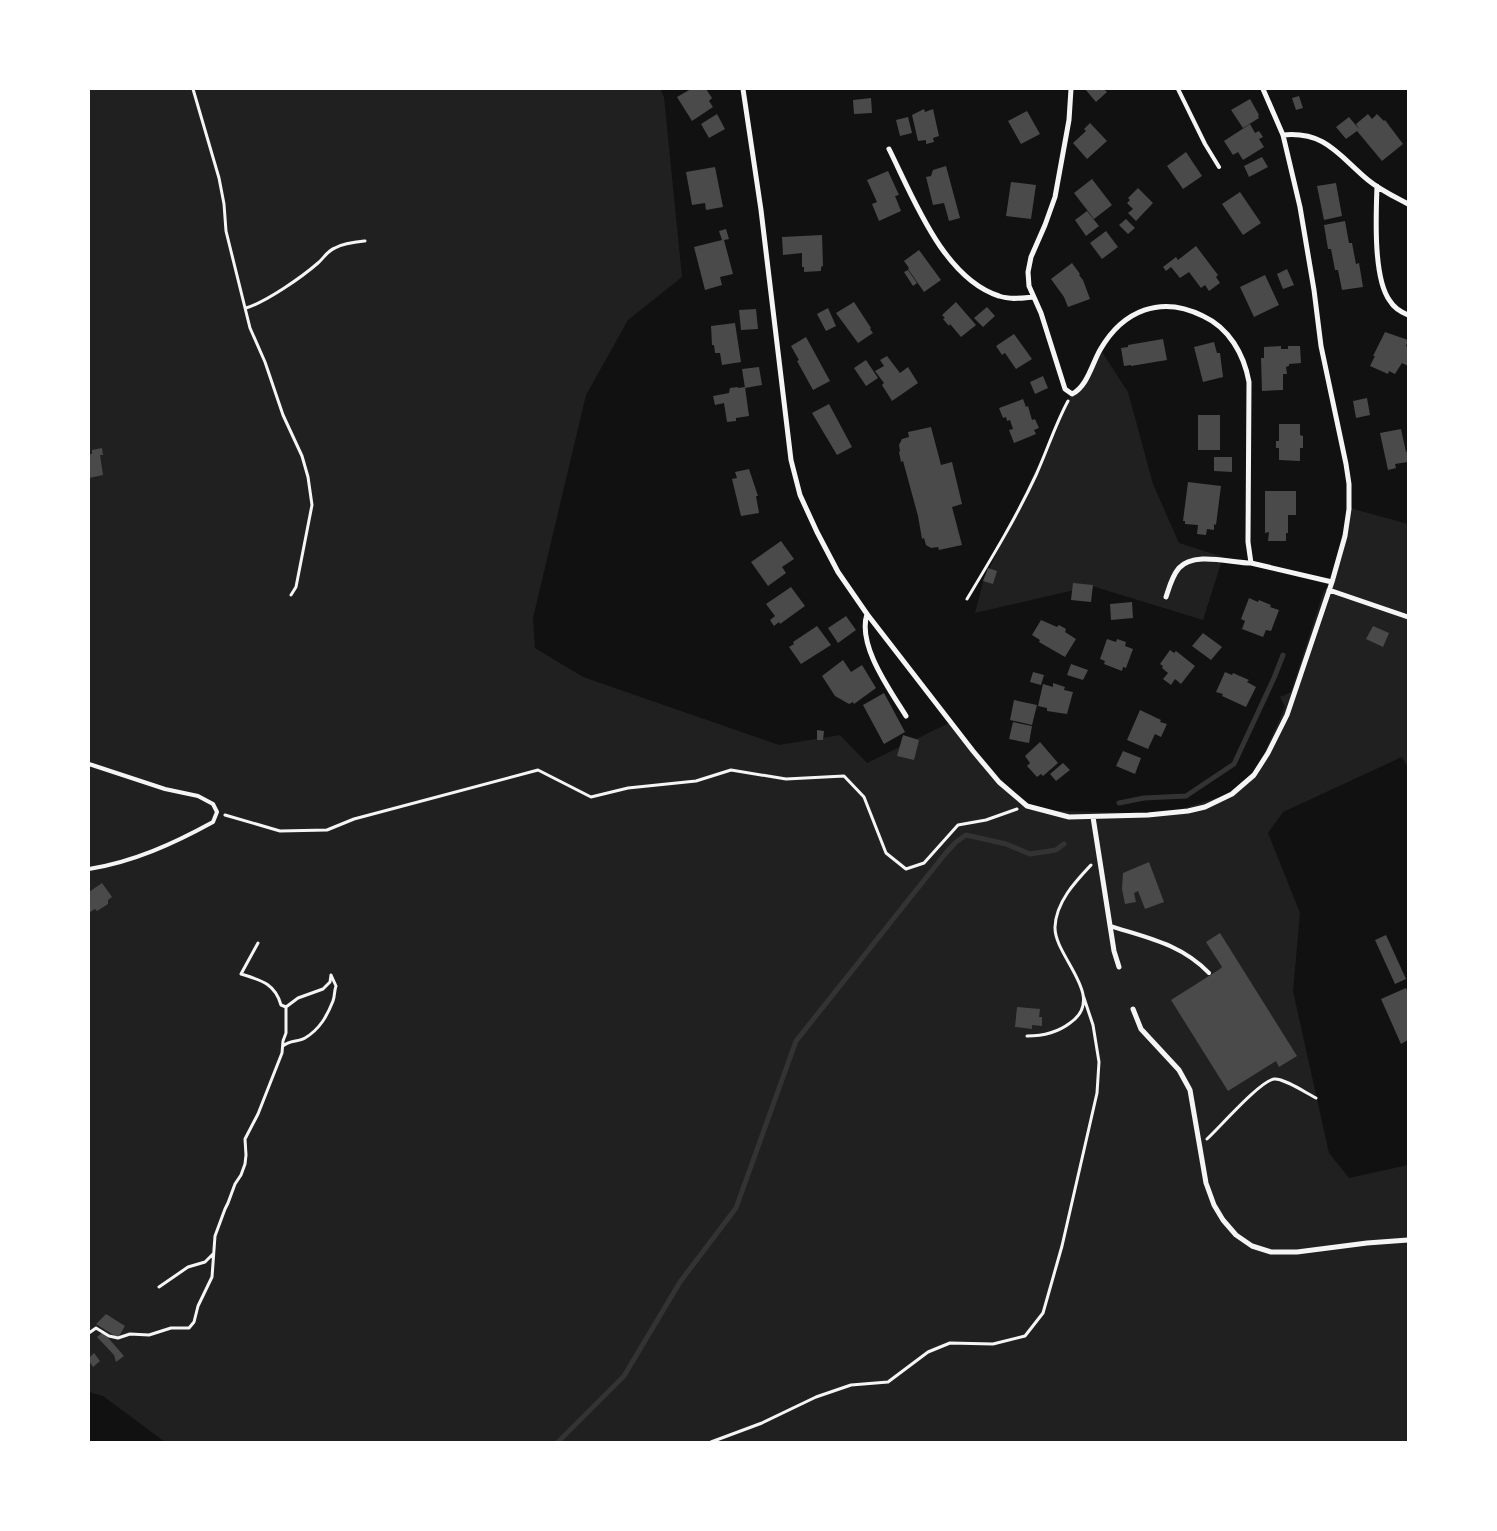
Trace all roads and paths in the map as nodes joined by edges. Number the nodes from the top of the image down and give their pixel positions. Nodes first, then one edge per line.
1 (193, 89) edge
2 (743, 89) edge
3 (1071, 89) edge
4 (1178, 89) edge
5 (1264, 89) edge
6 (1283, 135) junction
7 (889, 149) dead end
8 (1220, 167) dead end
9 (1377, 186) junction
10 (1408, 204) edge
11 (365, 241) dead end
12 (1033, 297) junction
13 (246, 308) junction
14 (1408, 315) edge
15 (1072, 394) junction
16 (1252, 563) junction
17 (1332, 582) junction
18 (1329, 590) junction
19 (291, 595) dead end
20 (1166, 597) dead end
21 (967, 599) dead end
22 (867, 614) junction
23 (1408, 617) edge
24 (906, 716) dead end
25 (89, 764) edge
26 (1027, 806) junction
27 (217, 812) junction
28 (1093, 817) junction
29 (1100, 858) junction
30 (89, 869) edge
31 (1110, 926) junction
32 (258, 943) dead end
33 (1119, 967) dead end
34 (1210, 973) dead end
35 (1083, 995) junction
36 (286, 1007) junction
37 (1133, 1009) dead end
38 (1027, 1036) dead end
39 (283, 1046) junction
40 (1316, 1098) dead end
41 (1200, 1145) junction
42 (1408, 1240) edge
43 (213, 1254) junction
44 (159, 1287) dead end
45 (89, 1333) edge
46 (711, 1442) edge

1 - 13 path
2 - 22 street
3 - 12 street
4 - 8 lane
5 - 6 street
6 - 9 street
6 - 17 street
7 - 12 street
9 - 10 street
9 - 14 street
11 - 13 path
12 - 15 street
13 - 19 path
15 - 16 street
15 - 21 path
16 - 17 street
16 - 20 street
17 - 18 street
18 - 23 street
18 - 28 street
22 - 24 street
22 - 26 street
25 - 27 lane
26 - 27 path
26 - 28 street
27 - 30 lane
28 - 29 street
29 - 31 street
29 - 35 path
31 - 33 street
31 - 34 lane
32 - 36 path
35 - 38 path
35 - 46 path
36 - 39 path
36 - 39 path
37 - 41 street
39 - 43 path
40 - 41 path
41 - 42 street
43 - 44 path
43 - 45 path

